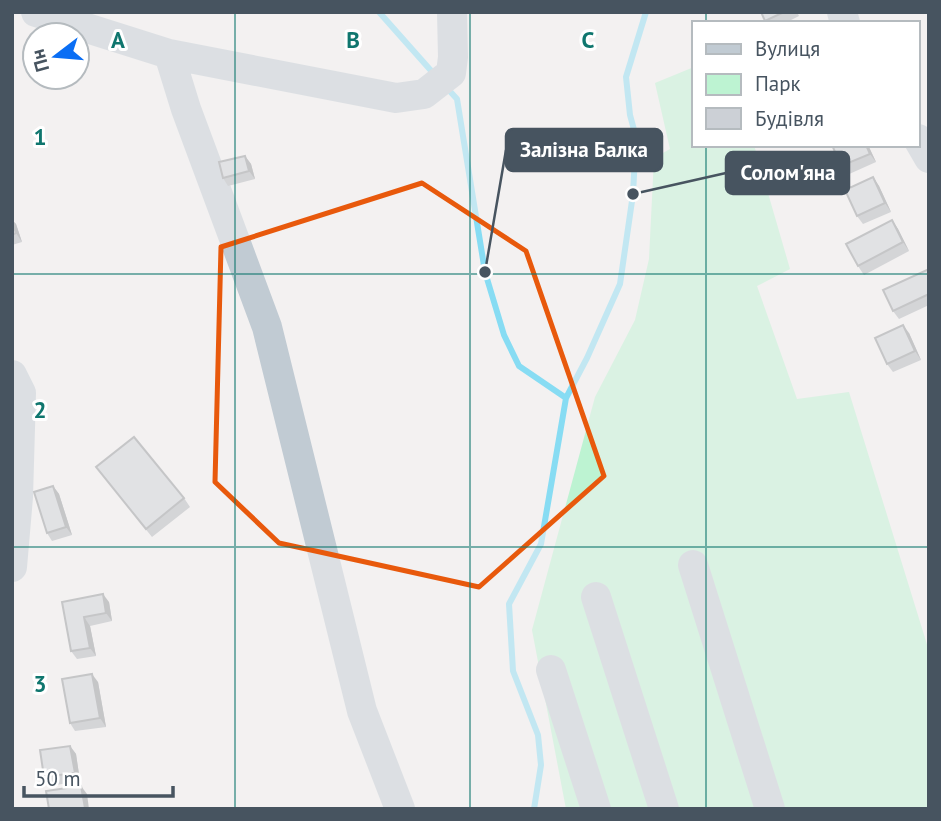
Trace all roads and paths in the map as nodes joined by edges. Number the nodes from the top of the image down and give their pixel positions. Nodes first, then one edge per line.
1 (36, 12) edge
2 (452, 12) edge
3 (169, 54) junction
4 (920, 142) edge
5 (929, 158) edge
6 (12, 375) edge
7 (693, 565) dead end
8 (12, 567) edge
9 (596, 597) dead end
10 (551, 670) dead end
11 (400, 809) edge
12 (596, 809) edge
13 (664, 809) edge
14 (770, 809) edge

1 - 3 street
2 - 3 street
3 - 11 street
4 - 5 street
6 - 8 street
7 - 14 street
9 - 13 street
10 - 12 street

